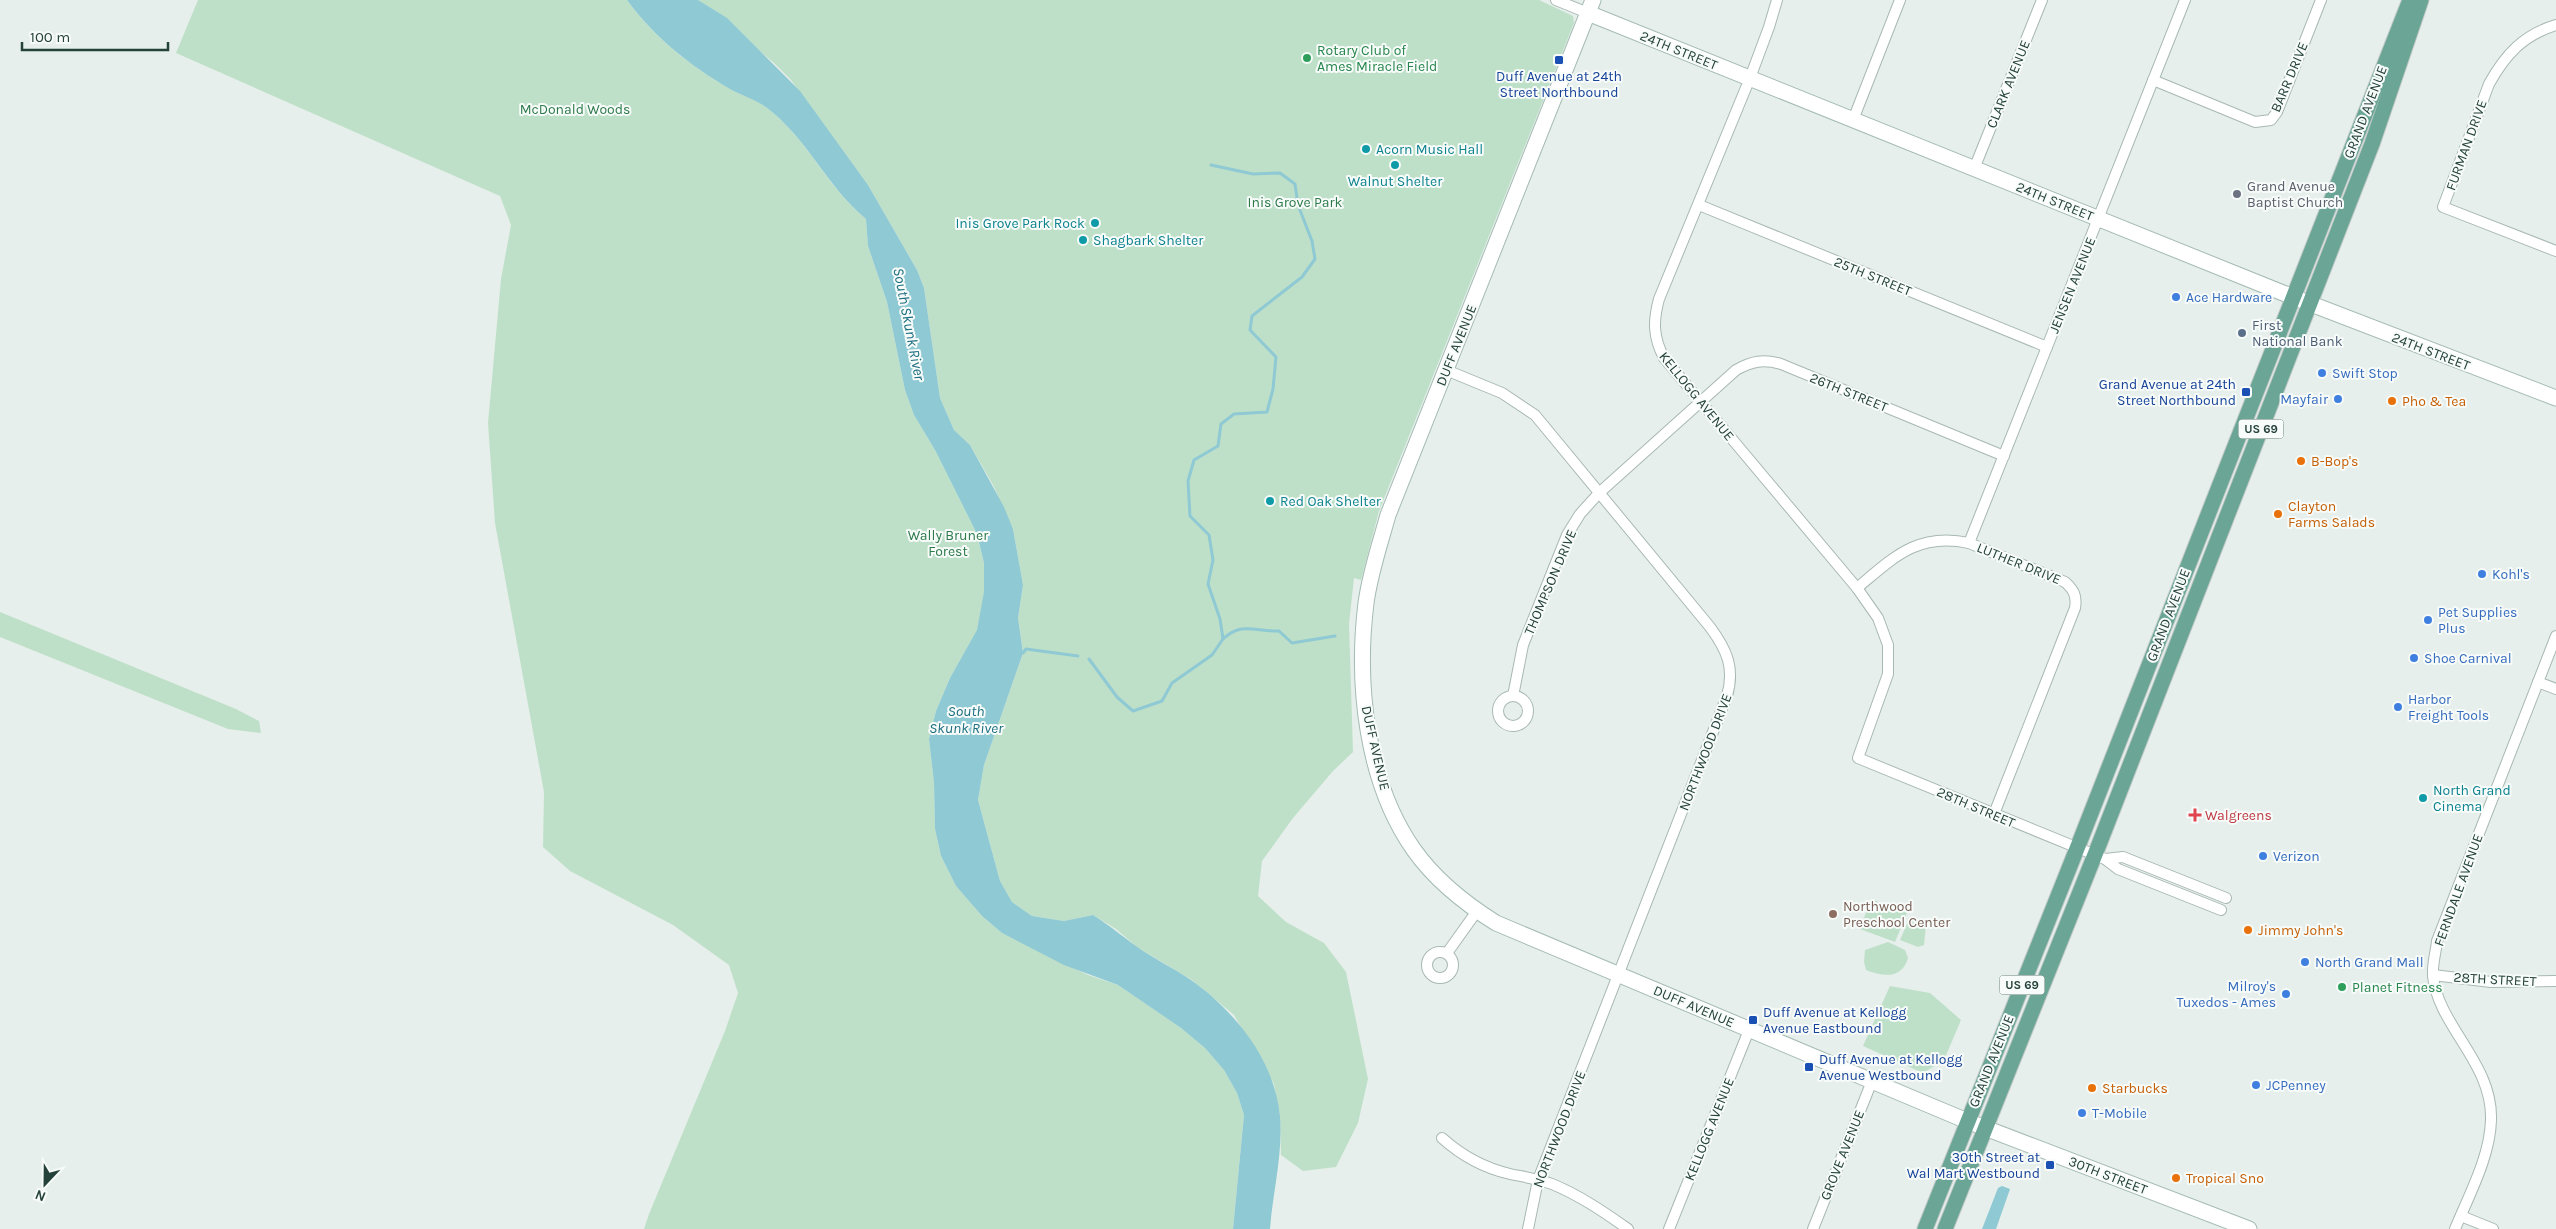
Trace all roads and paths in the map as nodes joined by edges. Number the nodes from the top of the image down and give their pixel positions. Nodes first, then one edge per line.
1 (1556, 0) edge
2 (1777, 0) edge
3 (1900, 0) edge
4 (2042, 0) edge
5 (2185, 0) edge
6 (2321, 0) edge
7 (2410, 0) edge
8 (2422, 0) edge
9 (1590, 6) edge
10 (2556, 25) edge
11 (1750, 78) junction
12 (2153, 80) junction
13 (1853, 120) junction
14 (1974, 169) junction
15 (1699, 205) junction
16 (2098, 219) junction
17 (2556, 251) edge
18 (2292, 297) junction
19 (2310, 303) junction
20 (2047, 347) junction
21 (1446, 370) junction
22 (2556, 398) edge
23 (1701, 402) junction
24 (2004, 456) junction
25 (1599, 493) junction
26 (1969, 543) junction
27 (1857, 588) junction
28 (2556, 636) edge
29 (2538, 682) junction
30 (2556, 689) edge
31 (1513, 696) dead end
32 (1858, 758) joint
33 (1994, 814) junction
34 (2077, 848) junction
35 (2100, 857) junction
36 (2226, 898) dead end
37 (2221, 910) dead end
38 (1477, 911) junction
39 (1447, 954) dead end
40 (1619, 975) junction
41 (2433, 975) junction
42 (2556, 981) edge
43 (1749, 1030) junction
44 (1872, 1081) junction
45 (1967, 1122) junction
46 (1985, 1128) junction
47 (1442, 1138) dead end
48 (1538, 1180) junction
49 (2460, 1216) junction
50 (1528, 1229) edge
51 (1628, 1229) edge
52 (1669, 1229) edge
53 (1813, 1229) edge
54 (1925, 1229) edge
55 (1945, 1229) edge
56 (2249, 1229) edge
57 (2456, 1229) edge
58 (2493, 1229) edge

1 - 9 street, 24TH STREET
2 - 11 street, KELLOGG AVENUE
3 - 13 street
4 - 14 street, CLARK AVENUE
5 - 12 street, JENSEN AVENUE
6 - 12 street, BARR DRIVE
7 - 18 main road, GRAND AVENUE / US 69
8 - 19 main road, GRAND AVENUE / US 69
9 - 11 main road, 24TH STREET
9 - 21 main road, DUFF AVENUE
10 - 17 street, FURMAN DRIVE
11 - 13 main road, 24TH STREET
11 - 15 street, KELLOGG AVENUE
12 - 16 street, JENSEN AVENUE
13 - 14 main road, 24TH STREET
14 - 16 main road, 24TH STREET
15 - 20 street, 25TH STREET
15 - 23 street, KELLOGG AVENUE
16 - 18 main road, 24TH STREET
16 - 20 street, JENSEN AVENUE
18 - 19 main road, 24TH STREET
18 - 34 main road, GRAND AVENUE / US 69
19 - 22 main road, 24TH STREET
19 - 35 main road, GRAND AVENUE / US 69
20 - 24 street, JENSEN AVENUE
21 - 25 street, NORTHWOOD DRIVE
21 - 38 main road, DUFF AVENUE
23 - 24 street, 26TH STREET
23 - 25 street, THOMPSON DRIVE
23 - 27 street, KELLOGG AVENUE
24 - 26 street, JENSEN AVENUE
25 - 31 street, THOMPSON DRIVE
25 - 40 street, NORTHWOOD DRIVE
26 - 27 street, LUTHER DRIVE
26 - 33 street, LUTHER DRIVE
27 - 32 street, KELLOGG AVENUE
28 - 29 street, FERNDALE AVENUE
29 - 30 street
29 - 41 street, FERNDALE AVENUE
32 - 33 street, 28TH STREET
33 - 34 street, 28TH STREET
34 - 35 street, 28TH STREET
34 - 45 main road, GRAND AVENUE / US 69
35 - 36 street
35 - 37 street
35 - 46 main road, GRAND AVENUE / US 69
38 - 39 street
38 - 40 main road, DUFF AVENUE
40 - 43 main road, DUFF AVENUE
40 - 48 street, NORTHWOOD DRIVE
41 - 42 street, 28TH STREET
41 - 49 street, FERNDALE AVENUE
43 - 44 main road, DUFF AVENUE
43 - 52 street, KELLOGG AVENUE
44 - 45 main road, DUFF AVENUE
44 - 53 street, GROVE AVENUE
45 - 46 main road, 30TH STREET
45 - 54 main road, GRAND AVENUE / US 69
46 - 55 main road, GRAND AVENUE / US 69
46 - 56 main road, 30TH STREET
47 - 48 street
48 - 50 street, NORTHWOOD DRIVE
48 - 51 street
49 - 57 street, FERNDALE AVENUE
49 - 58 street

